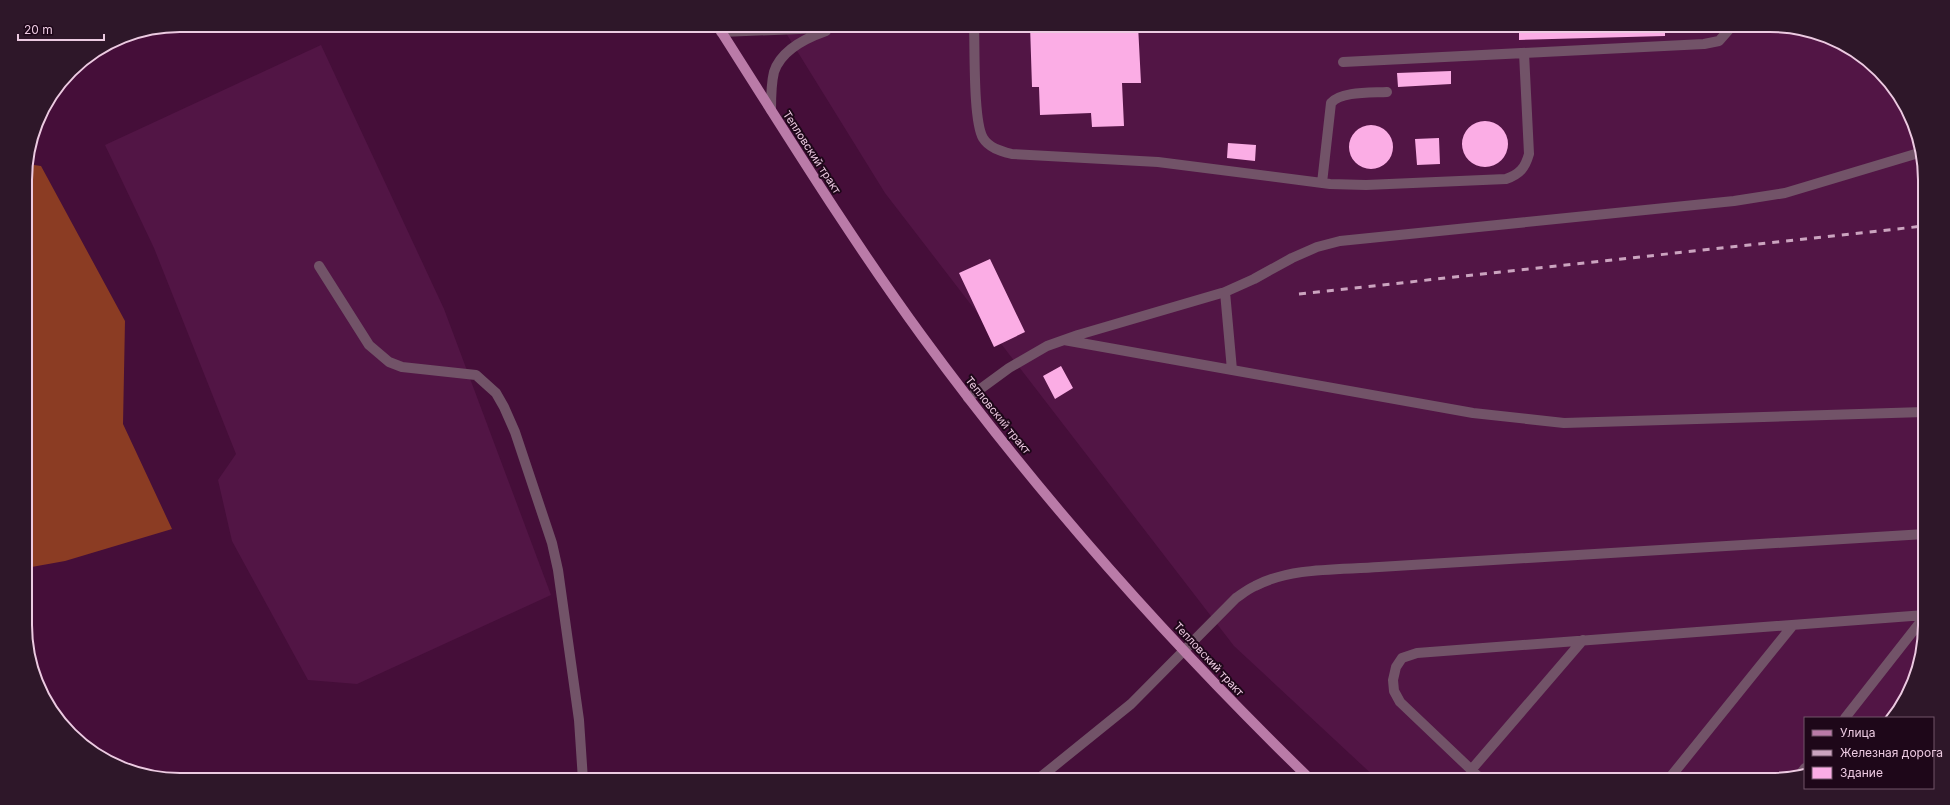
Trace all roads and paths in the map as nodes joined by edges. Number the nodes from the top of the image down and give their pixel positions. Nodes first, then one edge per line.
1 (722, 32) edge
2 (823, 32) edge
3 (974, 32) edge
4 (1727, 32) edge
5 (1524, 53) junction
6 (1343, 62) dead end
7 (1387, 92) dead end
8 (771, 110) junction
9 (1916, 154) edge
10 (1322, 183) junction
11 (319, 266) dead end
12 (1225, 292) junction
13 (1062, 339) junction
14 (1232, 370) junction
15 (968, 398) junction
16 (1918, 412) edge
17 (1918, 534) edge
18 (1918, 616) edge
19 (1918, 624) edge
20 (1793, 625) junction
21 (1583, 640) junction
22 (1184, 651) junction
23 (1846, 717) edge
24 (1472, 769) junction
25 (582, 773) edge
26 (1046, 773) edge
27 (1304, 773) edge
28 (1476, 773) edge
29 (1674, 773) edge

1 - 8 main road, Тепловский тракт
2 - 8 lane
3 - 10 lane
4 - 5 lane
5 - 6 lane
5 - 10 lane
7 - 10 lane
8 - 15 main road, Тепловский тракт
9 - 12 lane
11 - 25 lane
12 - 13 lane
12 - 14 lane
13 - 14 lane
13 - 15 lane
14 - 16 lane
15 - 22 main road, Тепловский тракт
17 - 22 lane
18 - 20 lane
19 - 23 lane
20 - 21 lane
20 - 29 lane
21 - 24 lane
21 - 24 lane
22 - 26 lane
22 - 27 main road, Тепловский тракт
24 - 28 lane

